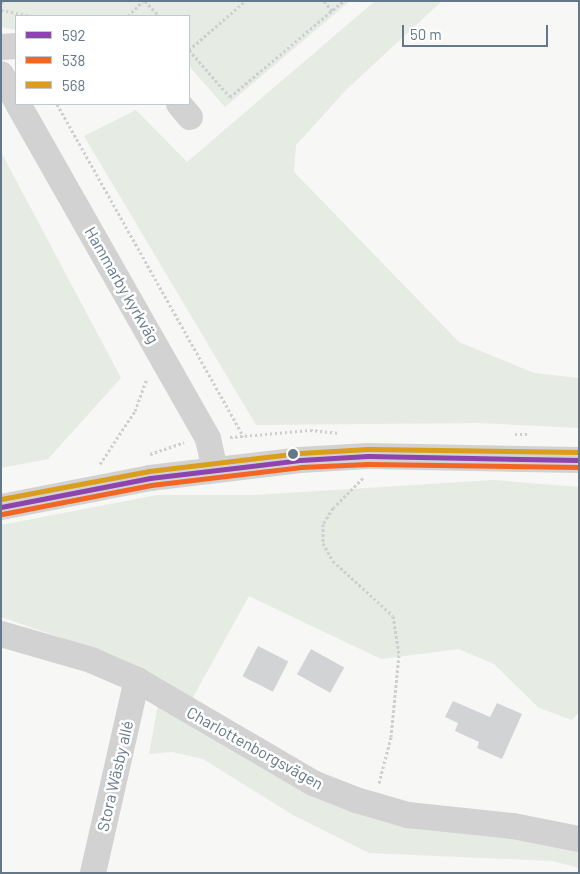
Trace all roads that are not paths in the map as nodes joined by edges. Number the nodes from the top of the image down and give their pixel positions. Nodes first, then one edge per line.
1 (15, 46) edge
2 (1, 47) edge
3 (1, 74) edge
4 (15, 98) edge
5 (19, 105) edge
6 (579, 460) edge
7 (215, 470) junction
8 (1, 507) edge
9 (1, 634) edge
10 (137, 680) junction
11 (579, 839) edge
12 (93, 873) edge

1 - 2 street
3 - 4 street
5 - 7 street, Hammarby kyrkväg
6 - 7 street
7 - 8 street
9 - 10 street, Charlottenborgsvägen
10 - 11 street, Charlottenborgsvägen
10 - 12 street, Stora Wäsby allé

